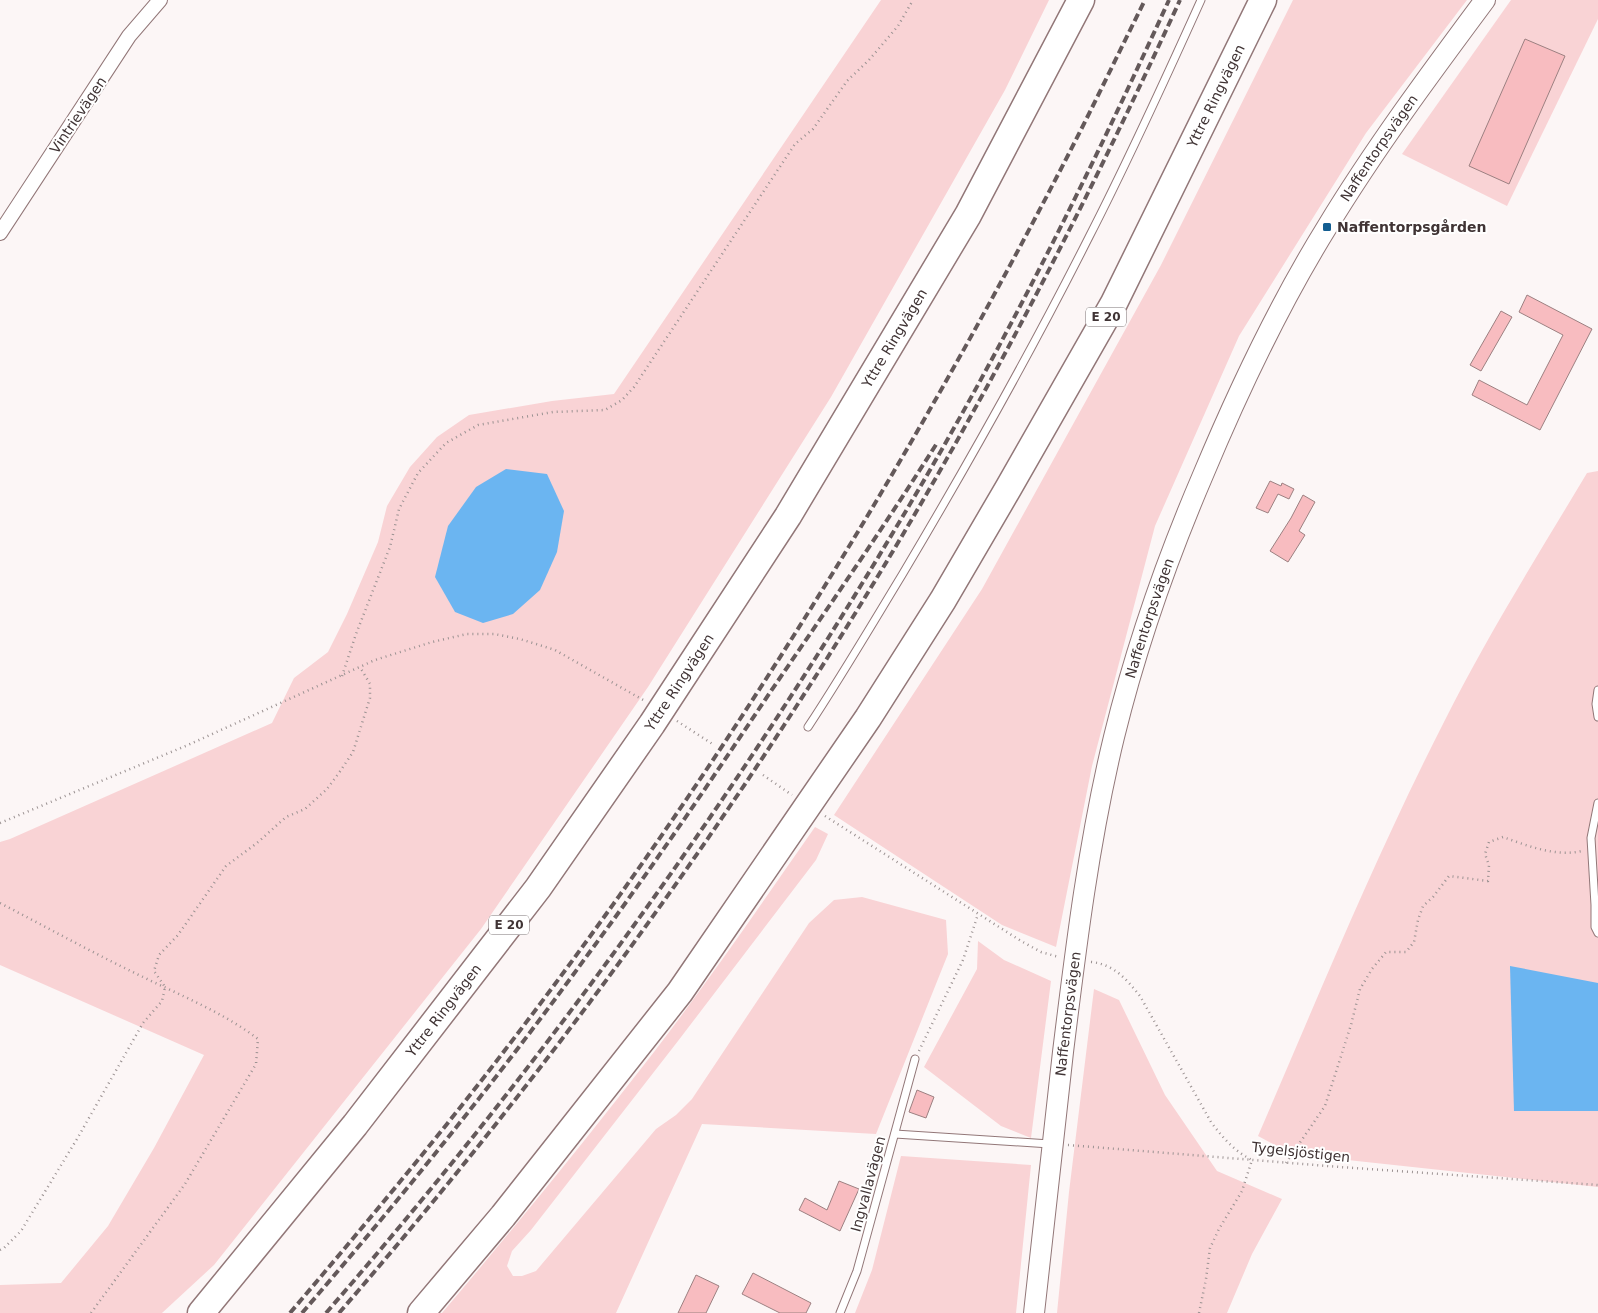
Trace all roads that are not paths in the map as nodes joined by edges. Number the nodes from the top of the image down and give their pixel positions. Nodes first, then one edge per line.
1 (1065, 0) edge
2 (1081, 0) edge
3 (1201, 0) edge
4 (1263, 0) edge
5 (1268, 0) edge
6 (1485, 0) edge
7 (157, 1) edge
8 (1251, 25) junction
9 (968, 215) junction
10 (0, 233) edge
11 (1598, 690) edge
12 (1598, 717) edge
13 (808, 727) dead end
14 (1598, 803) edge
15 (1598, 933) edge
16 (915, 1059) road end
17 (895, 1134) junction
18 (1053, 1144) junction
19 (201, 1313) edge
20 (421, 1313) edge
21 (840, 1313) edge
22 (1034, 1313) edge

1 - 9 highway
2 - 9 highway, Yttre Ringvägen / E 20
3 - 13 lane
4 - 8 highway, Yttre Ringvägen / E 20
5 - 8 highway
6 - 18 street, Naffentorpsvägen
7 - 10 street, Vintrievägen
8 - 20 highway, Yttre Ringvägen / E 20
9 - 19 highway, Yttre Ringvägen / E 20
11 - 12 lane
14 - 15 lane
16 - 17 lane, Ingvallavägen
17 - 18 lane
17 - 21 lane, Ingvallavägen
18 - 22 street, Naffentorpsvägen

